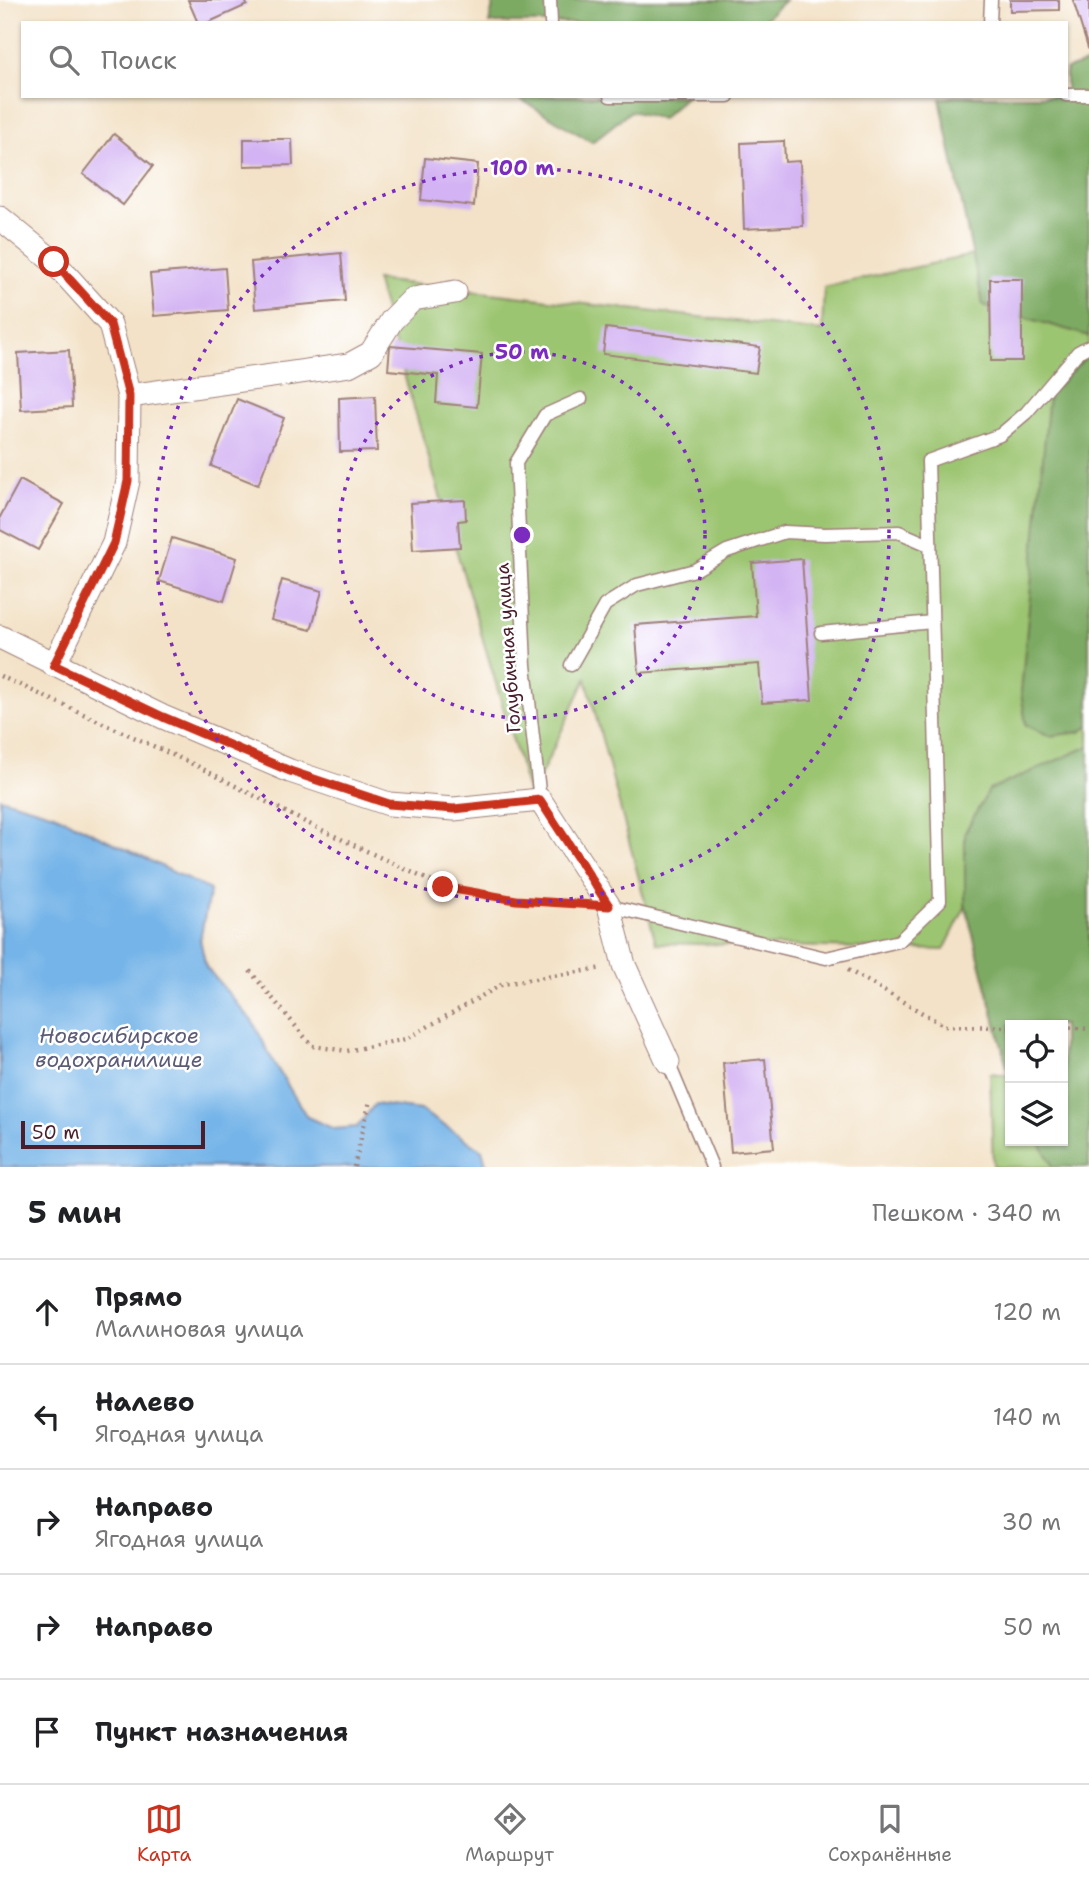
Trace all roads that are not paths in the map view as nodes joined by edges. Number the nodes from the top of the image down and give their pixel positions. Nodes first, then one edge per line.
1 (551, 0) edge
2 (991, 0) edge
3 (551, 21) edge
4 (990, 21) edge
5 (1068, 95) edge
6 (1089, 95) edge
7 (0, 218) edge
8 (456, 292) dead end
9 (1089, 346) edge
10 (129, 396) junction
11 (581, 399) dead end
12 (929, 545) junction
13 (932, 622) junction
14 (821, 633) dead end
15 (0, 637) edge
16 (54, 665) junction
17 (571, 665) dead end
18 (540, 800) junction
19 (609, 906) junction
20 (668, 1062) joint
21 (712, 1167) edge

1 - 3 lane
2 - 4 lane
5 - 6 lane
7 - 10 street
8 - 10 street
9 - 12 lane
10 - 16 street
11 - 18 lane, Голубичная улица
12 - 13 lane
12 - 17 lane
13 - 14 lane
13 - 19 lane
15 - 16 street
16 - 18 street
18 - 19 street
19 - 20 street
20 - 21 lane

